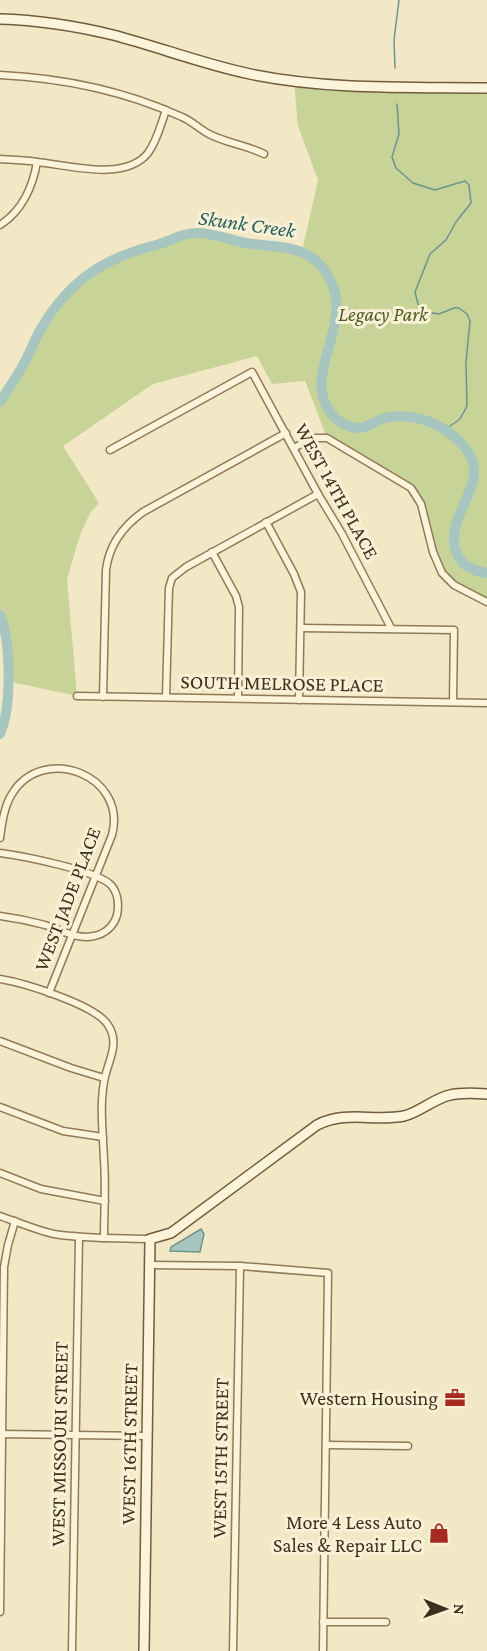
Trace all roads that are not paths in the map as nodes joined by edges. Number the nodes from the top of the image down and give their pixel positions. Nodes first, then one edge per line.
1 (0, 19) edge
2 (0, 75) edge
3 (487, 88) edge
4 (166, 110) junction
5 (264, 154) dead end
6 (0, 159) edge
7 (37, 162) junction
8 (0, 225) edge
9 (286, 433) junction
10 (294, 448) junction
11 (110, 450) dead end
12 (318, 494) junction
13 (266, 522) junction
14 (212, 552) junction
15 (487, 602) edge
16 (301, 628) junction
17 (391, 628) junction
18 (77, 696) dead end
19 (103, 697) junction
20 (166, 697) junction
21 (238, 698) junction
22 (299, 700) junction
23 (453, 702) junction
24 (487, 703) edge
25 (0, 838) edge
26 (0, 853) edge
27 (96, 877) junction
28 (0, 916) edge
29 (73, 935) junction
30 (0, 979) edge
31 (49, 993) junction
32 (0, 1041) edge
33 (104, 1078) junction
34 (487, 1094) edge
35 (0, 1107) edge
36 (103, 1137) junction
37 (0, 1173) edge
38 (105, 1201) junction
39 (0, 1216) edge
40 (15, 1221) junction
41 (79, 1237) junction
42 (104, 1238) junction
43 (150, 1239) junction
44 (149, 1265) junction
45 (240, 1266) junction
46 (1, 1434) edge
47 (76, 1434) junction
48 (148, 1436) junction
49 (326, 1445) junction
50 (408, 1446) dead end
51 (0, 1612) edge
52 (323, 1622) junction
53 (386, 1622) dead end
54 (72, 1651) edge
55 (144, 1651) edge
56 (233, 1651) edge
57 (322, 1651) edge

1 - 3 street
2 - 4 street
4 - 5 street
4 - 7 street
6 - 7 street
7 - 8 street
9 - 10 street, WEST 14TH PLACE
9 - 11 street, WEST 14TH PLACE
9 - 19 street
10 - 12 street, WEST 14TH PLACE
10 - 15 street
12 - 13 street
12 - 17 street, WEST 14TH PLACE
13 - 14 street
13 - 16 street
14 - 20 street
14 - 21 street
16 - 17 street
16 - 22 street
17 - 23 street
18 - 19 street, SOUTH MELROSE PLACE
19 - 20 street, SOUTH MELROSE PLACE
20 - 21 street, SOUTH MELROSE PLACE
21 - 22 street, SOUTH MELROSE PLACE
22 - 23 street, SOUTH MELROSE PLACE
23 - 24 street, SOUTH MELROSE PLACE
25 - 27 street, WEST JADE PLACE
26 - 27 street
27 - 29 street, WEST JADE PLACE
27 - 29 street
28 - 29 street
29 - 31 street, WEST JADE PLACE
30 - 31 street
31 - 33 street
32 - 33 street
33 - 36 street
34 - 43 street
35 - 36 street
36 - 38 street
37 - 38 street
38 - 42 street
39 - 40 street
40 - 41 street
40 - 46 street
41 - 42 street
41 - 47 street, WEST MISSOURI STREET
42 - 43 street
43 - 44 street, WEST 16TH STREET
44 - 45 street
44 - 48 street, WEST 16TH STREET
45 - 49 street
45 - 56 street, WEST 15TH STREET
46 - 47 street
46 - 51 street
47 - 48 street
47 - 54 street, WEST MISSOURI STREET
48 - 55 street, WEST 16TH STREET
49 - 50 street
49 - 52 street
52 - 53 street
52 - 57 street

